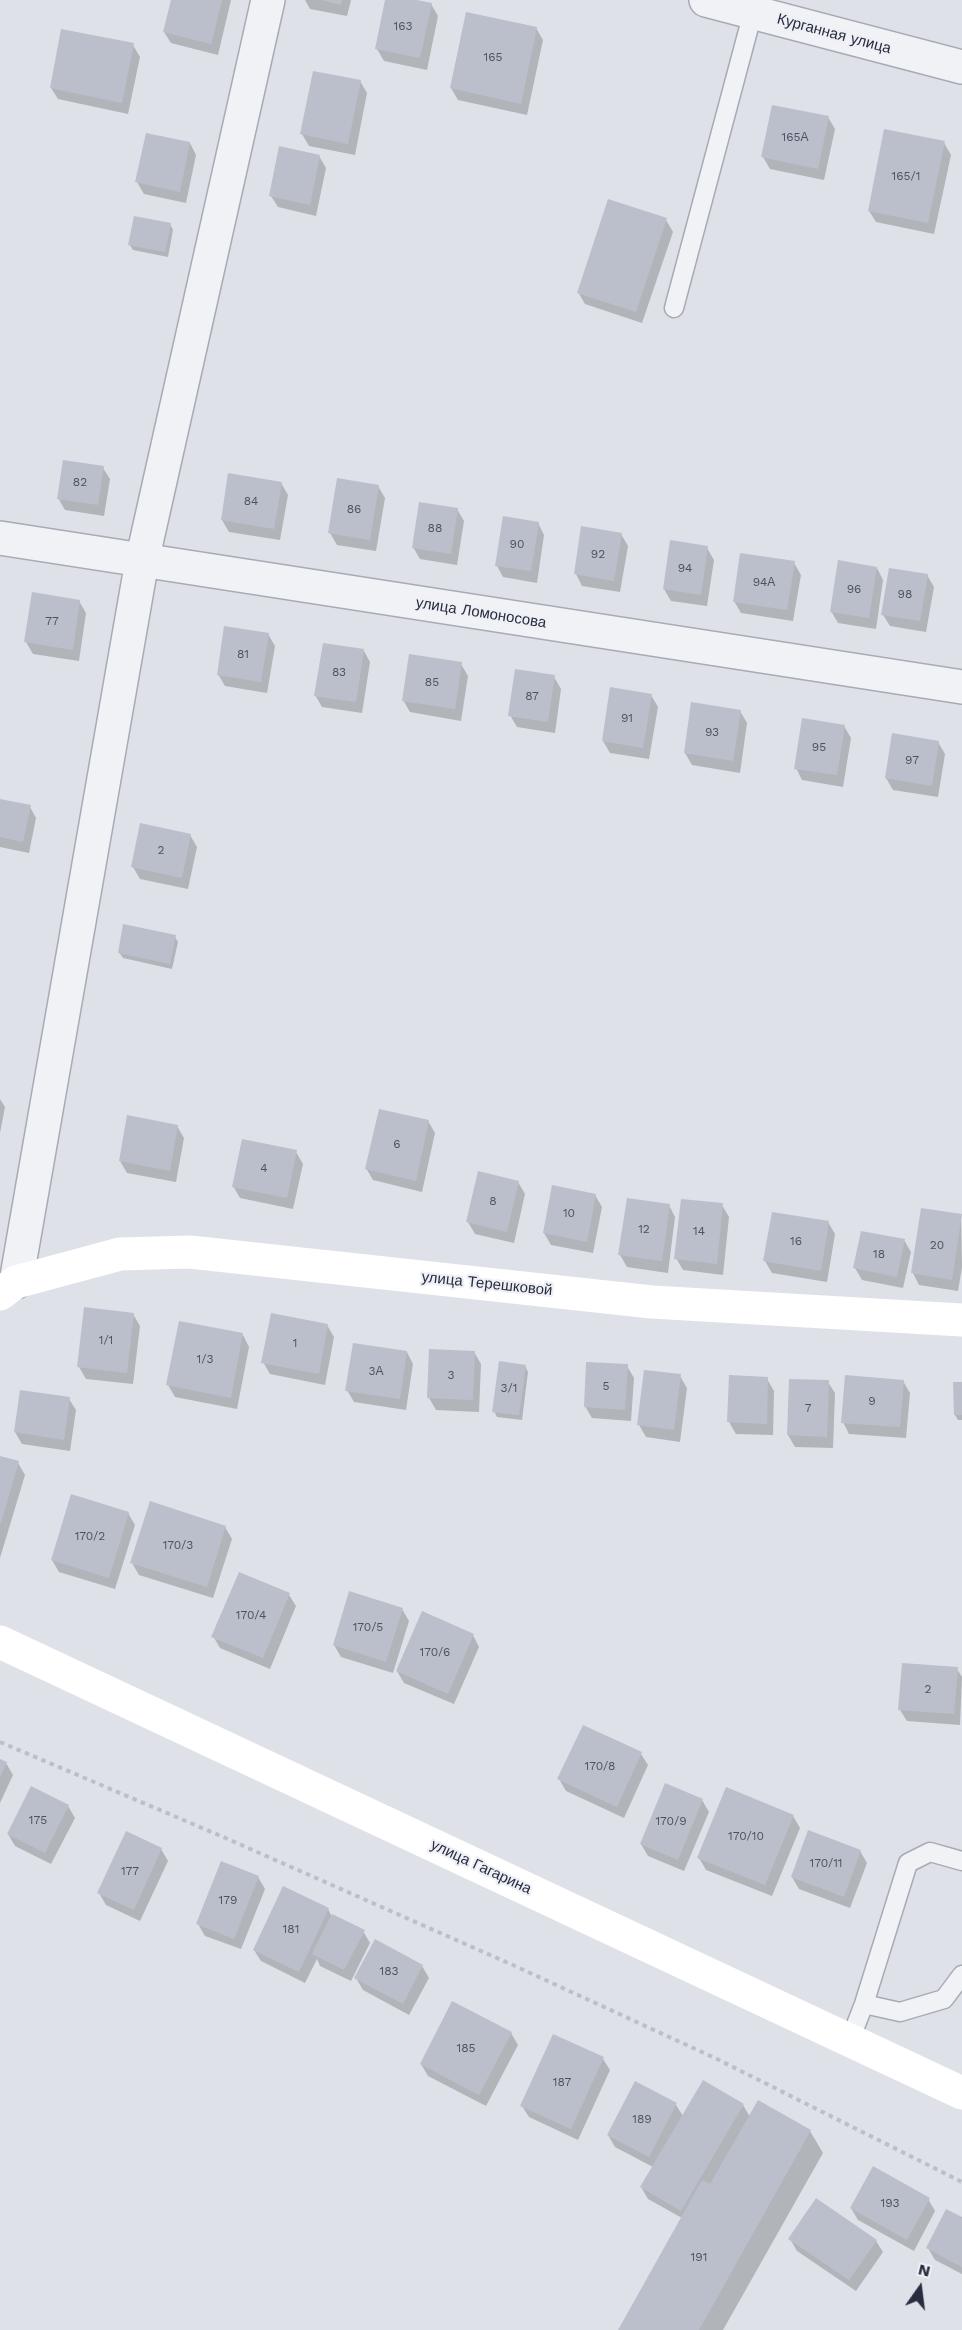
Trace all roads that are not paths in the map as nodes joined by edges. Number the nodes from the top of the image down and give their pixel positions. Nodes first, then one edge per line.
1 (268, 0) edge
2 (706, 0) edge
3 (753, 12) junction
4 (962, 67) edge
5 (674, 308) dead end
6 (0, 538) edge
7 (142, 561) junction
8 (962, 687) edge
9 (8, 1288) edge
10 (962, 1320) edge
11 (0, 1642) edge
12 (962, 1861) edge
13 (962, 1975) edge
14 (864, 2004) junction
15 (850, 2040) junction
16 (962, 2093) edge

1 - 7 street
2 - 3 street, Курганная улица
3 - 4 street, Курганная улица
3 - 5 lane
6 - 7 street, улица Ломоносова
7 - 8 street, улица Ломоносова
7 - 9 street
9 - 10 main road, улица Терешковой
11 - 15 main road, улица Гагарина
12 - 14 lane
13 - 14 lane
14 - 15 lane
15 - 16 main road, улица Гагарина

